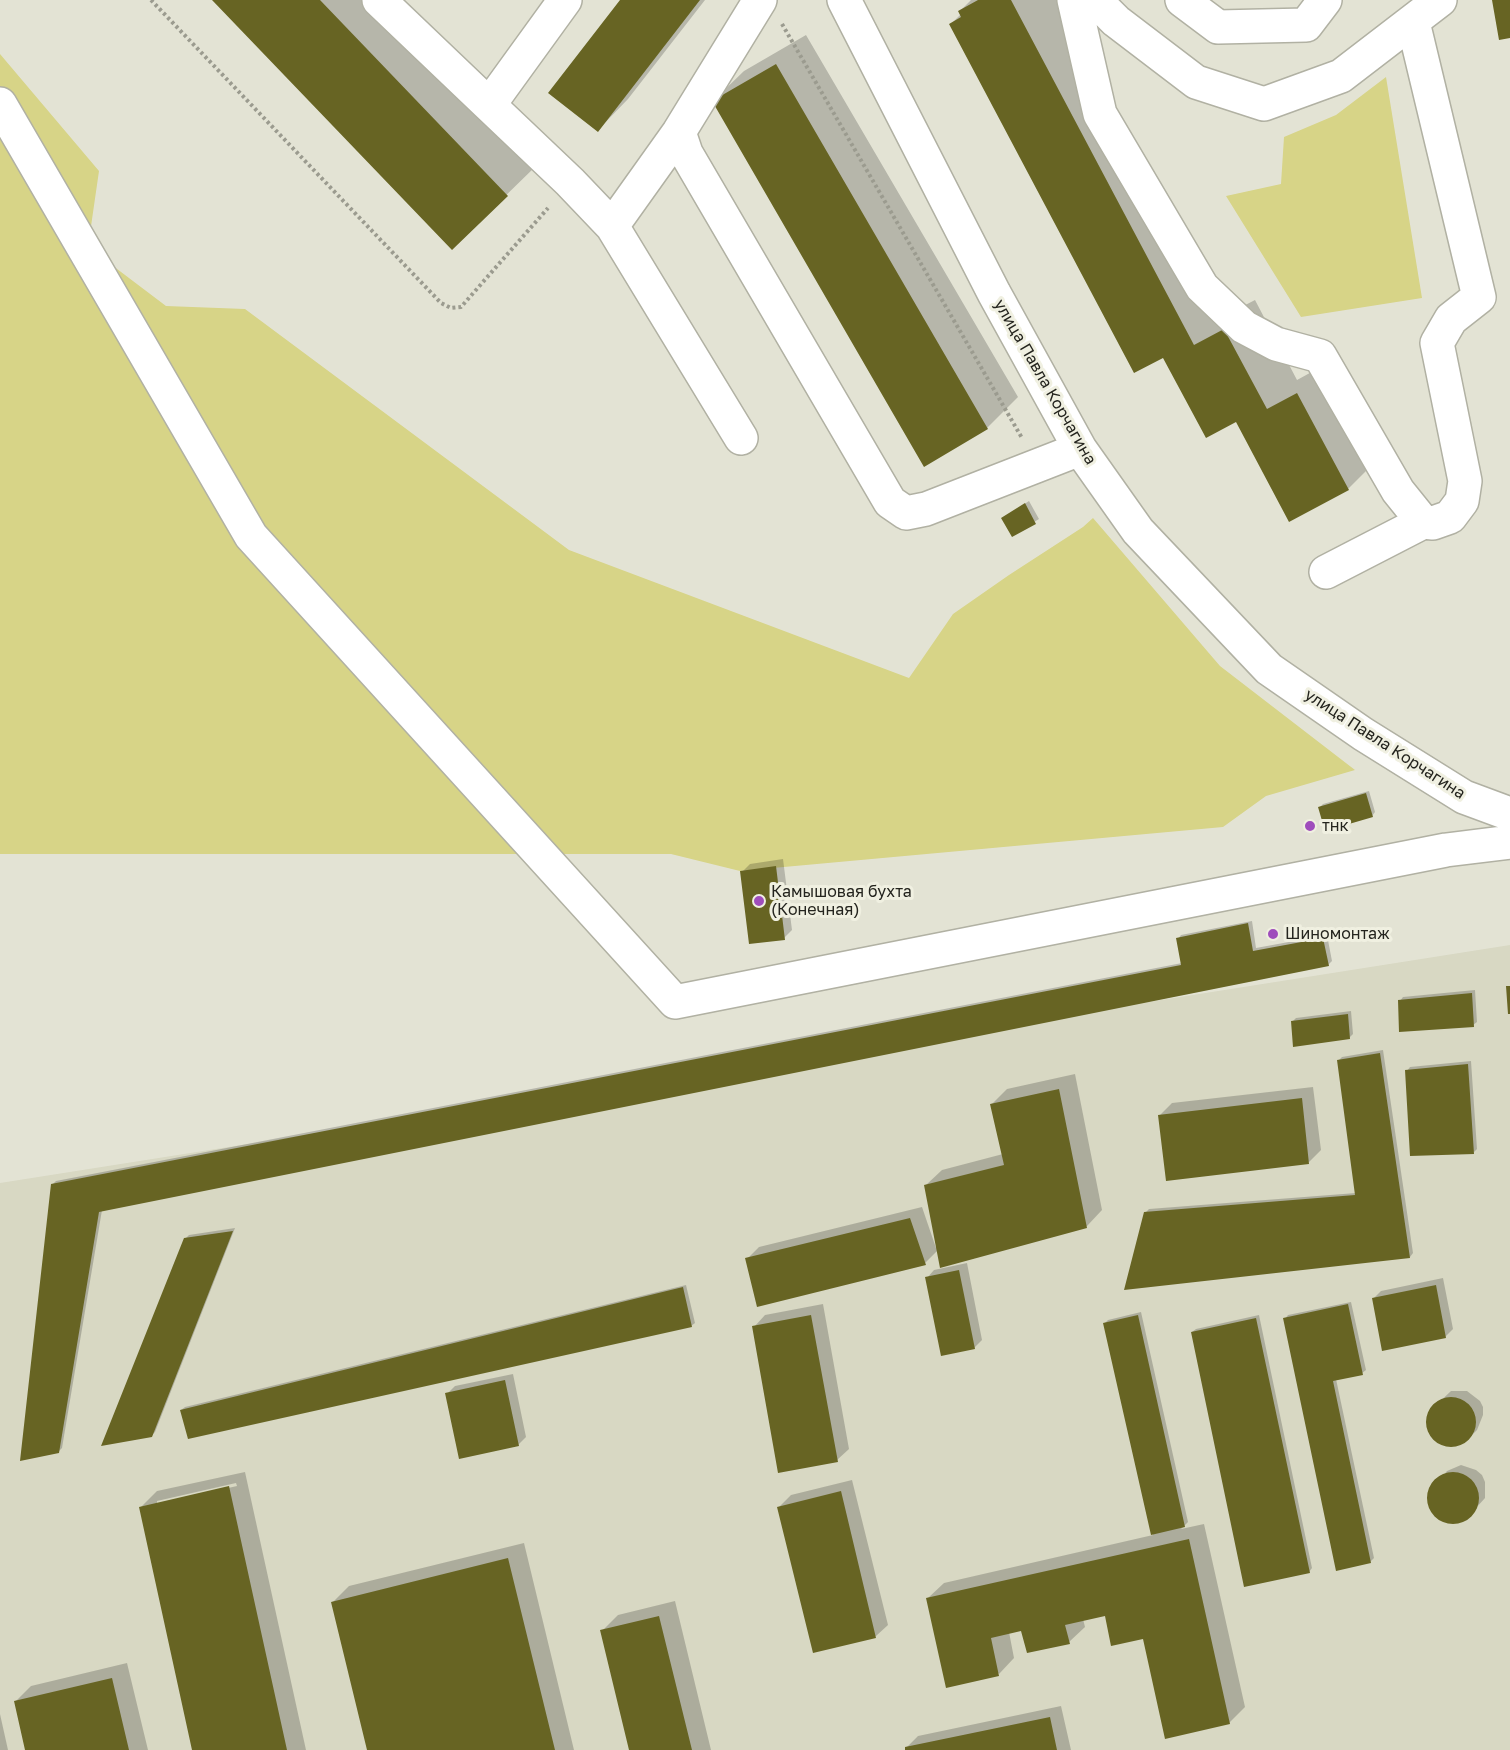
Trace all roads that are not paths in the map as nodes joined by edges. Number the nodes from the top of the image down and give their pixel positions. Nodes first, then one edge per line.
1 (379, 0) edge
2 (565, 0) edge
3 (844, 0) edge
4 (1074, 0) edge
5 (1095, 0) edge
6 (1182, 0) edge
7 (1325, 0) edge
8 (1440, 0) edge
9 (770, 10) edge
10 (1413, 22) junction
11 (0, 104) edge
12 (489, 105) junction
13 (679, 132) junction
14 (612, 226) junction
15 (741, 438) dead end
16 (1080, 449) junction
17 (1423, 522) junction
18 (1326, 572) dead end
19 (1510, 814) edge
20 (1510, 842) edge

1 - 12 street
2 - 12 street
3 - 16 street, улица Павла Корчагина
4 - 17 street
5 - 10 street
6 - 7 street
8 - 10 street
9 - 13 street
10 - 17 street
11 - 20 street
12 - 14 street
13 - 14 street
13 - 16 street
14 - 15 street
16 - 19 street, улица Павла Корчагина
17 - 18 street

